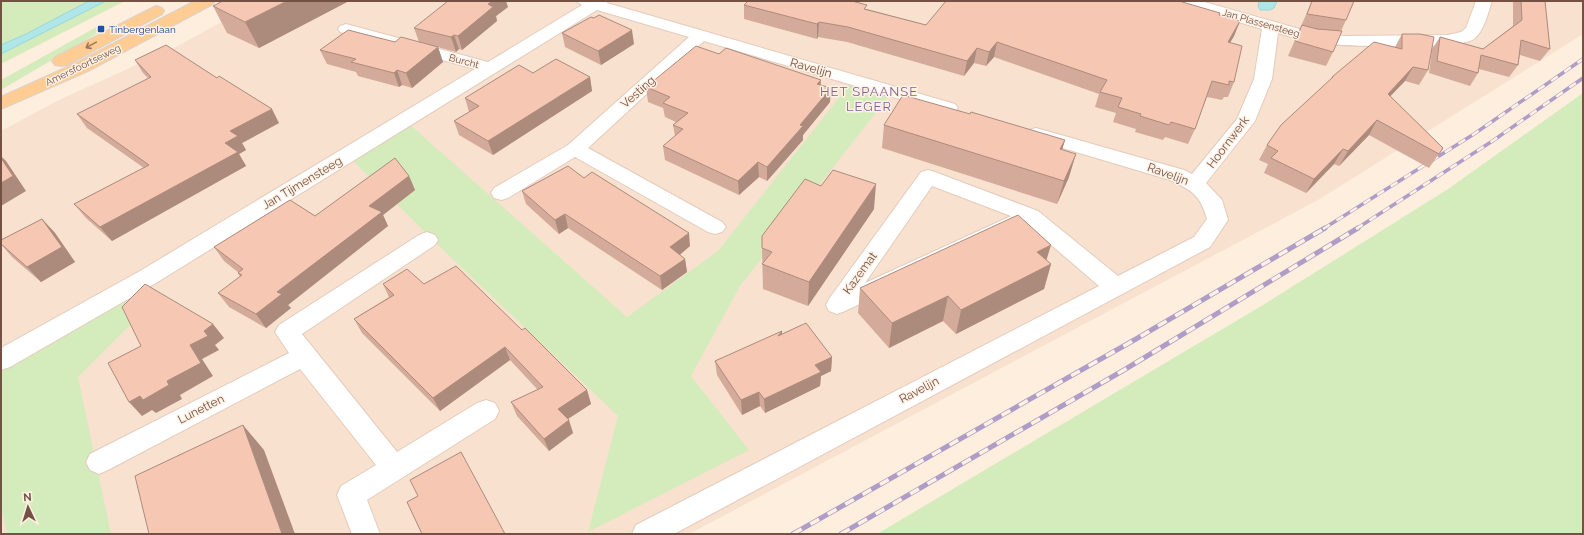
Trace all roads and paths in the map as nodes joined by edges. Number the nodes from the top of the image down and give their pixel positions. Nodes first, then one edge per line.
1 (175, 1) edge
2 (207, 1) edge
3 (1184, 1) edge
4 (1243, 1) edge
5 (1484, 1) edge
6 (593, 2) edge
7 (1240, 17) junction
8 (1271, 26) junction
9 (346, 29) edge
10 (701, 35) junction
11 (490, 68) junction
12 (1, 98) edge
13 (1, 104) edge
14 (970, 114) edge
15 (1016, 128) edge
16 (575, 149) junction
17 (1195, 184) junction
18 (501, 193) dead end
19 (1031, 216) junction
20 (715, 227) dead end
21 (427, 240) dead end
22 (1116, 287) junction
23 (304, 356) junction
24 (1, 360) edge
25 (486, 411) dead end
26 (99, 462) dead end
27 (394, 468) junction
28 (366, 534) edge
29 (646, 534) edge

1 -> 12 main road, Amersfoortseweg
2 - 13 main road, Amersfoortseweg
3 - 7 street, Jan Plassensteeg
4 - 7 street
5 - 8 street, Jan Plassensteeg
6 - 10 street, Ravelijn
6 - 11 street, Jan Tijmensteeg
7 - 8 street, Jan Plassensteeg
8 - 17 street, Hoornwerk
9 - 11 street, Burcht
10 - 14 street, Ravelijn
10 - 16 street, Vesting
11 - 24 street, Jan Tijmensteeg
15 - 17 street, Ravelijn
16 - 18 street, Vesting
16 - 20 street
17 - 22 street, Ravelijn
19 - 19 street, Kazemat
19 - 22 street, Kazemat
21 - 23 street
22 - 29 street, Ravelijn
23 - 26 street, Lunetten
23 - 27 street
25 - 27 street
27 - 28 street

